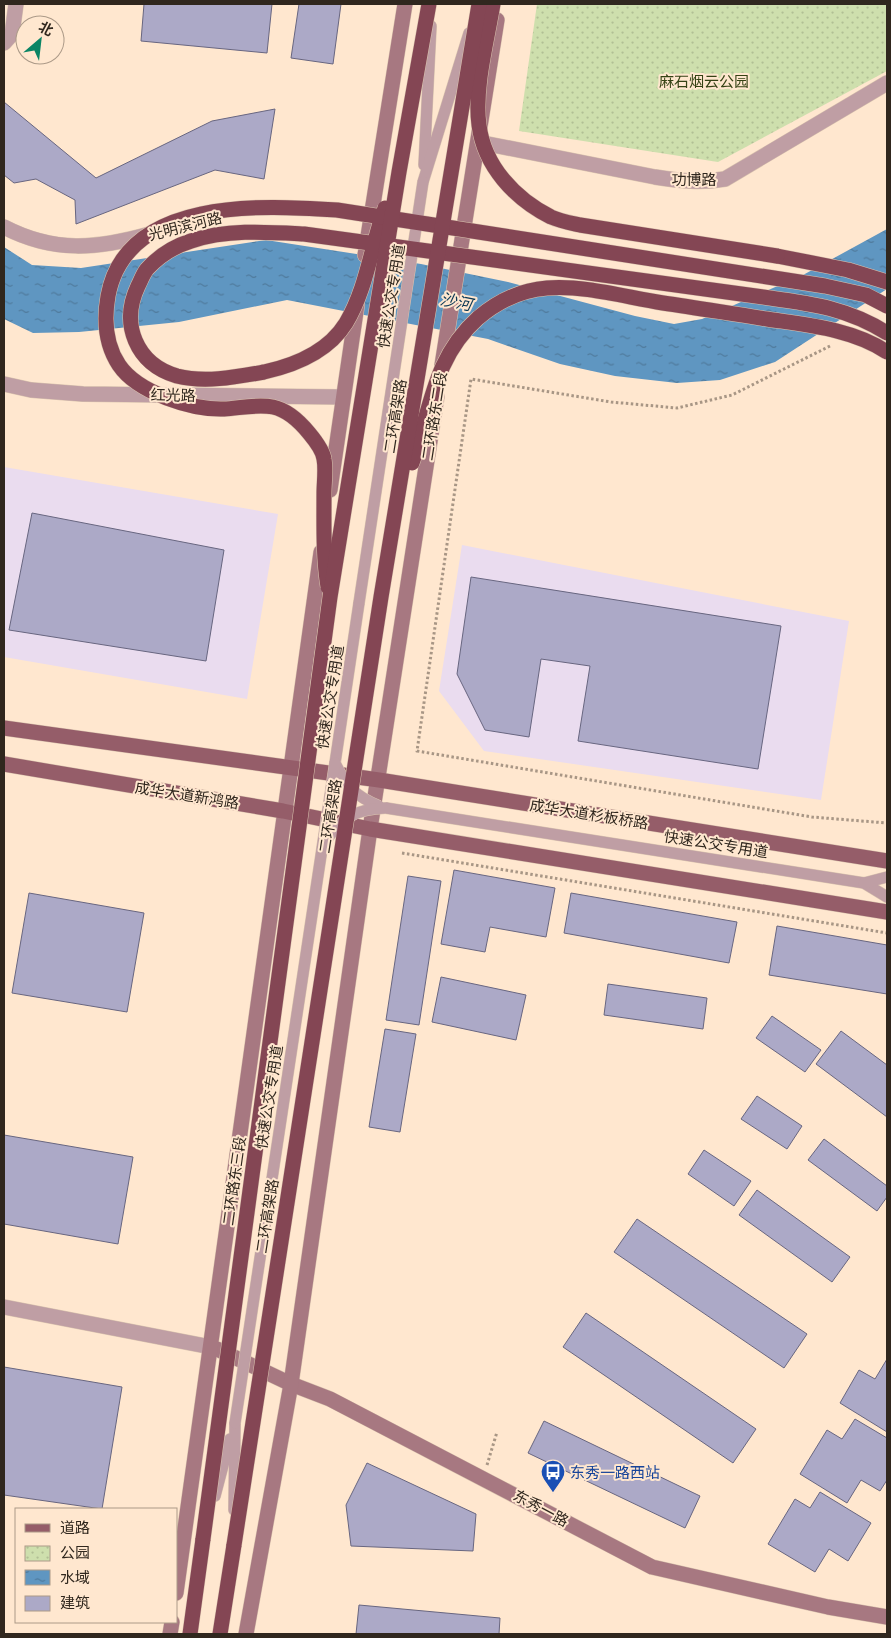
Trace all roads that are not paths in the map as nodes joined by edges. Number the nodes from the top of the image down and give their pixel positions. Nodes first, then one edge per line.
1 (16, 4) edge
2 (405, 4) edge
3 (431, 4) edge
4 (478, 4) edge
5 (493, 4) edge
6 (500, 4) edge
7 (4, 43) edge
8 (887, 84) edge
9 (478, 142) junction
10 (400, 172) junction
11 (424, 182) junction
12 (370, 226) junction
13 (4, 227) edge
14 (887, 282) edge
15 (887, 306) edge
16 (887, 333) edge
17 (887, 352) edge
18 (4, 384) edge
19 (343, 397) junction
20 (398, 502) junction
21 (330, 597) junction
22 (4, 728) edge
23 (335, 763) junction
24 (4, 764) edge
25 (291, 769) junction
26 (379, 780) junction
27 (386, 808) junction
28 (284, 810) junction
29 (370, 828) junction
30 (322, 844) junction
31 (887, 861) edge
32 (887, 876) edge
33 (864, 882) junction
34 (887, 897) edge
35 (887, 912) edge
36 (4, 1308) edge
37 (211, 1347) junction
38 (291, 1384) junction
39 (234, 1423) junction
40 (203, 1539) junction
41 (234, 1545) junction
42 (178, 1579) edge
43 (887, 1617) edge
44 (190, 1634) edge
45 (220, 1634) edge
46 (246, 1634) edge

1 - 7 street
2 - 12 main road
3 - 10 highway, 二环高架路, bridge
3 - 11 lane
4 - 11 lane, bridge
4 - 20 highway, 二环高架路, bridge
5 - 14 highway, bridge
6 - 9 main road, 二环路东二段
8 - 9 street, 功博路
9 - 26 main road, 二环路东二段
10 - 16 highway, bridge
10 - 21 highway, 二环高架路, bridge
11 - 23 lane, 快速公交专用道, bridge
12 - 13 street, 光明滨河路
12 - 19 main road, bridge
15 - 21 highway, bridge
17 - 20 highway, bridge
18 - 19 street, 红光路
19 - 25 main road
20 - 41 highway, 二环高架路, bridge
21 - 40 highway, 二环高架路, bridge
22 - 25 main road
23 - 27 lane, bridge
23 - 30 lane, 快速公交专用道, bridge
24 - 28 main road, 成华大道新鸿路
25 - 26 main road, 成华大道杉板桥路
25 - 28 main road, 二环路东三段
26 - 29 main road, 二环路东二段
26 - 31 main road, 成华大道杉板桥路
27 - 30 lane, bridge
27 - 33 lane, 快速公交专用道
28 - 29 main road, 成华大道新鸿路
28 - 37 main road, 二环路东三段
29 - 35 main road
29 - 38 main road
30 - 39 lane, 快速公交专用道, bridge
32 - 33 lane
33 - 34 lane
36 - 37 street
37 - 38 main road, 东秀一路
37 - 42 main road, 二环路东三段
38 - 43 main road, 东秀一路
38 - 46 main road
39 - 40 lane, bridge
39 - 41 lane, bridge
40 - 44 highway, 二环高架路
41 - 45 highway, 二环高架路

